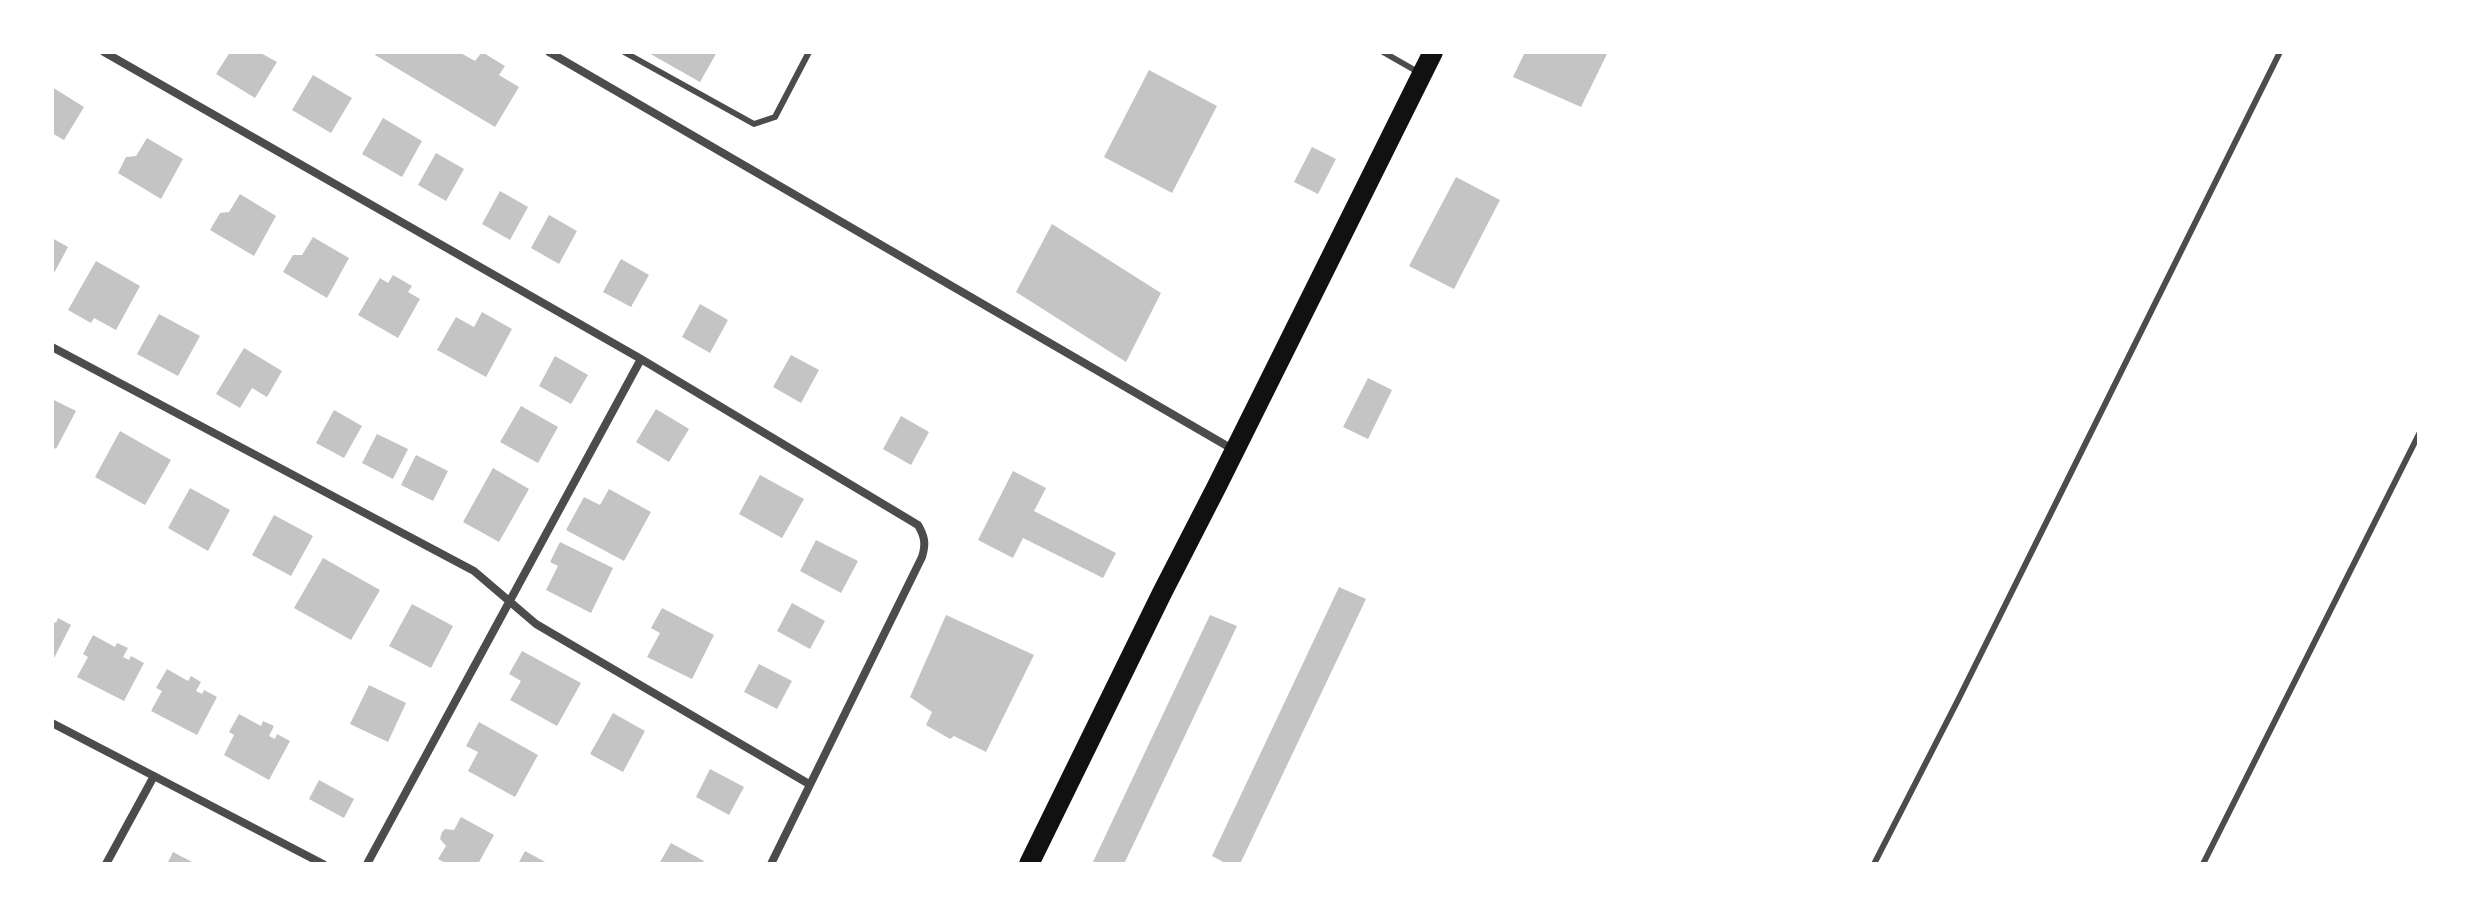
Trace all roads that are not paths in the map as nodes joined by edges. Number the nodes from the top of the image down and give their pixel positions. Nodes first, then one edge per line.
1 (104, 52) edge
2 (549, 52) edge
3 (624, 52) edge
4 (809, 52) edge
5 (1383, 52) edge
6 (1433, 52) edge
7 (2280, 52) edge
8 (1421, 74) junction
9 (52, 347) edge
10 (641, 359) junction
11 (2419, 434) edge
12 (1235, 450) junction
13 (510, 601) junction
14 (52, 723) edge
15 (154, 776) junction
16 (809, 784) junction
17 (106, 864) edge
18 (323, 864) edge
19 (367, 864) edge
20 (771, 864) edge
21 (1029, 864) edge
22 (1874, 864) edge
23 (2203, 864) edge

1 - 10 street
2 - 12 street
3 - 4 lane
5 - 8 lane
6 - 8 main road
7 - 22 lane
8 - 12 main road
9 - 13 street
10 - 13 street
10 - 16 street
11 - 23 lane
12 - 21 main road
13 - 16 street
13 - 19 street
14 - 15 street
15 - 17 street
15 - 18 street
16 - 20 street

